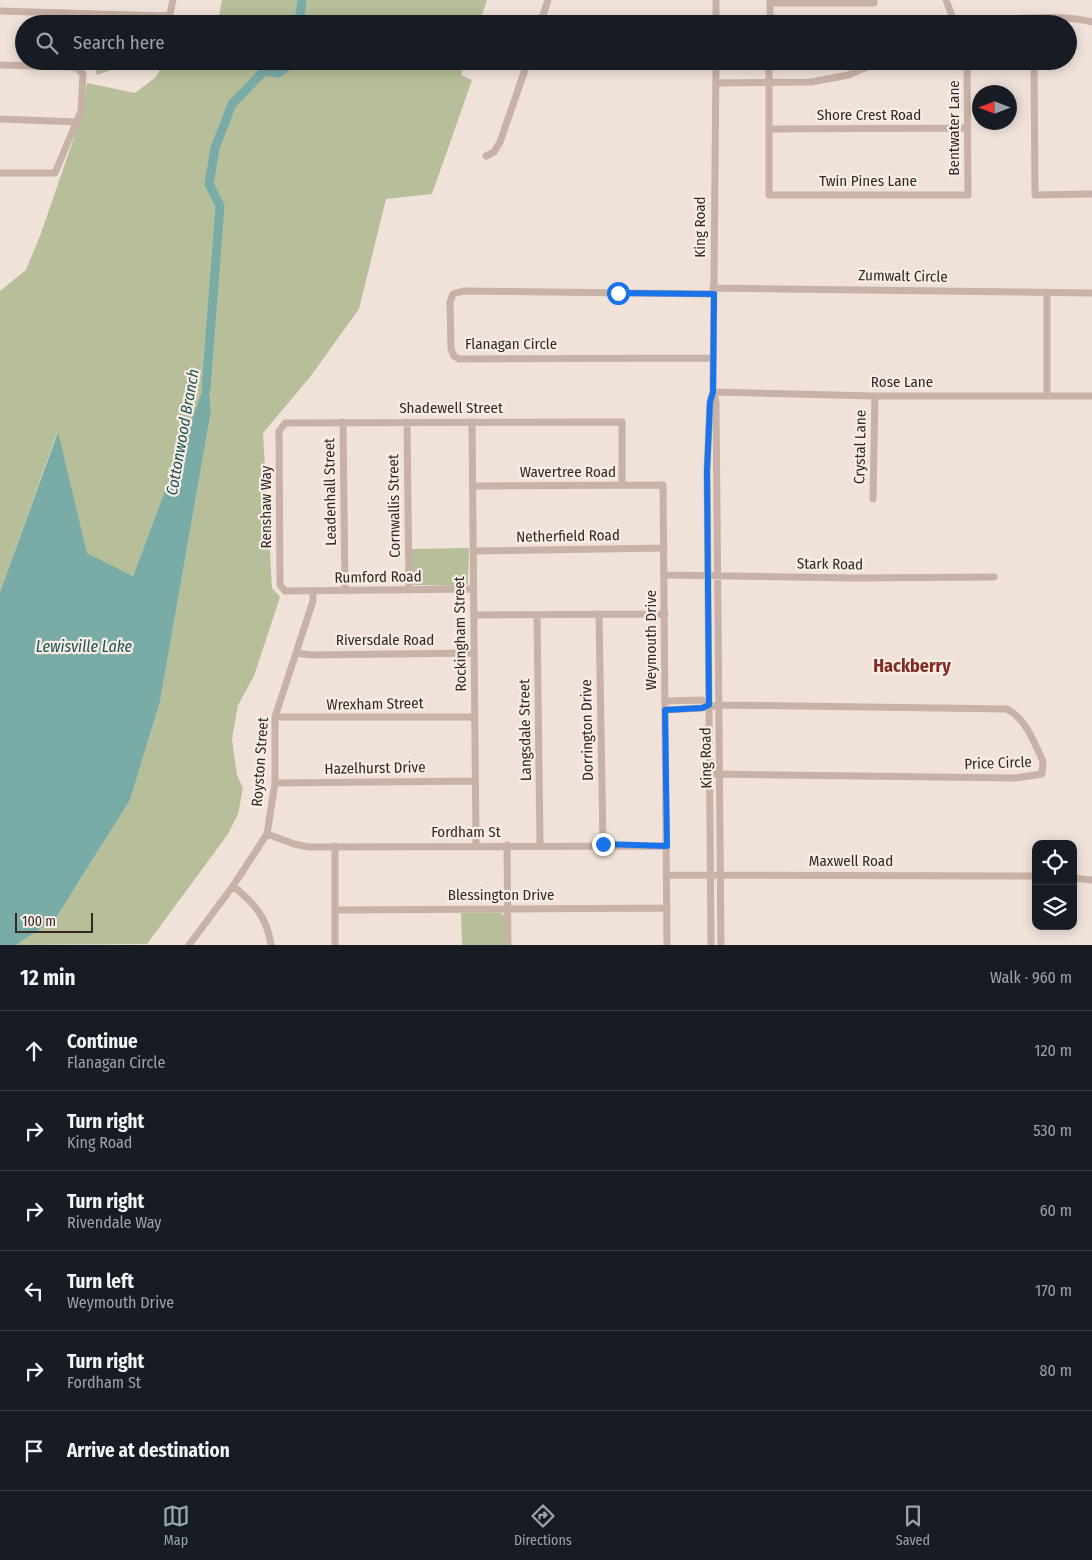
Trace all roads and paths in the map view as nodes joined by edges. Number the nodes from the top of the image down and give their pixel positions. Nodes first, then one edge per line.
1 (173, 0) edge
2 (548, 0) edge
3 (716, 0) edge
4 (946, 0) edge
5 (770, 2) edge
6 (874, 2) edge
7 (0, 11) edge
8 (139, 15) edge
9 (167, 15) edge
10 (543, 15) edge
11 (716, 15) edge
12 (770, 15) edge
13 (952, 15) edge
14 (1077, 22) edge
15 (1092, 22) edge
16 (0, 65) edge
17 (15, 65) edge
18 (79, 70) edge
19 (525, 70) edge
20 (716, 70) edge
21 (769, 70) edge
22 (860, 70) edge
23 (967, 70) edge
24 (1034, 70) edge
25 (716, 83) junction
26 (769, 83) junction
27 (0, 119) edge
28 (77, 122) junction
29 (968, 128) junction
30 (769, 129) junction
31 (486, 156) dead end
32 (0, 173) edge
33 (1092, 194) edge
34 (968, 195) joint
35 (714, 291) junction
36 (1047, 292) junction
37 (1092, 293) edge
38 (713, 358) junction
39 (713, 392) junction
40 (875, 396) junction
41 (1047, 396) junction
42 (1092, 396) edge
43 (343, 422) junction
44 (407, 422) junction
45 (472, 422) junction
46 (281, 426) joint
47 (622, 485) junction
48 (663, 485) joint
49 (473, 486) junction
50 (873, 500) dead end
51 (708, 511) junction
52 (717, 511) junction
53 (664, 548) junction
54 (473, 551) junction
55 (665, 575) junction
56 (708, 575) junction
57 (718, 575) junction
58 (994, 577) dead end
59 (283, 589) joint
60 (473, 589) junction
61 (408, 590) junction
62 (313, 591) junction
63 (345, 591) junction
64 (599, 614) junction
65 (665, 614) junction
66 (474, 615) junction
67 (537, 615) junction
68 (296, 653) junction
69 (474, 653) junction
70 (709, 665) junction
71 (719, 666) junction
72 (665, 701) junction
73 (719, 704) junction
74 (709, 705) junction
75 (665, 710) junction
76 (474, 717) junction
77 (275, 718) junction
78 (710, 774) junction
79 (720, 774) junction
80 (475, 781) junction
81 (275, 783) junction
82 (267, 834) junction
83 (603, 844) junction
84 (476, 845) junction
85 (507, 845) junction
86 (540, 845) junction
87 (335, 846) junction
88 (667, 846) junction
89 (721, 874) junction
90 (667, 875) junction
91 (711, 875) junction
92 (1032, 876) edge
93 (1077, 878) edge
94 (1092, 880) edge
95 (233, 886) junction
96 (667, 908) junction
97 (508, 909) junction
98 (335, 910) junction
99 (189, 945) edge
100 (271, 945) edge
101 (335, 945) edge
102 (508, 945) edge
103 (667, 945) edge
104 (711, 945) edge
105 (721, 945) edge

1 - 9 street
2 - 10 street
3 - 11 street
4 - 13 street
5 - 6 street
5 - 12 street
7 - 8 street
14 - 15 street
16 - 17 street
18 - 28 street
19 - 31 street
20 - 25 street, King Road
21 - 26 street
22 - 26 street
23 - 29 street, Bentwater Lane
24 - 33 street
25 - 26 street
25 - 35 street, King Road
26 - 30 street
27 - 28 street
28 - 32 street
29 - 30 street, Shore Crest Road
29 - 34 street, Bentwater Lane
30 - 34 street, Twin Pines Lane
35 - 36 street, Zumwalt Circle
35 - 38 street, King Road
35 - 38 street, Flanagan Circle
36 - 37 street, Zumwalt Circle
36 - 41 street
38 - 39 street, King Road
39 - 40 street, Rose Lane
39 - 51 street, King Road
39 - 52 street, King Road
40 - 41 street, Rose Lane
40 - 50 street, Crystal Lane
41 - 42 street, Rose Lane
43 - 44 street, Shadewell Street
43 - 46 street, Shadewell Street
43 - 63 street, Leadenhall Street
44 - 45 street, Shadewell Street
44 - 61 street, Cornwallis Street
45 - 47 street, Shadewell Street
45 - 49 street, Rockingham Street
46 - 59 street, Renshaw Way
47 - 48 street, Wavertree Road
47 - 49 street, Wavertree Road
48 - 53 street, Weymouth Drive
49 - 54 street, Rockingham Street
51 - 52 street
51 - 56 street, King Road
52 - 57 street, King Road
53 - 54 street, Netherfield Road
53 - 55 street, Weymouth Drive
54 - 60 street, Rockingham Street
55 - 56 street, Stark Road
55 - 65 street, Weymouth Drive
56 - 57 street, Stark Road
56 - 70 street, King Road
57 - 58 street, Stark Road
57 - 71 street, King Road
59 - 62 street, Rumford Road
60 - 61 street, Rumford Road
60 - 66 street, Rockingham Street
61 - 63 street, Rumford Road
62 - 63 street, Rumford Road
62 - 68 street, Royston Street
64 - 65 street
64 - 67 street
64 - 83 street, Dorrington Drive
65 - 72 street, Weymouth Drive
66 - 67 street
66 - 69 street, Rockingham Street
67 - 86 street, Langsdale Street
68 - 69 street, Riversdale Road
68 - 77 street, Royston Street
69 - 76 street, Rockingham Street
70 - 71 street
70 - 74 street, King Road
71 - 73 street, King Road
72 - 74 street
72 - 75 street, Weymouth Drive
73 - 74 street
73 - 79 street, King Road
73 - 79 street, Price Circle
74 - 75 street
74 - 78 street, King Road
75 - 88 street, Weymouth Drive
76 - 77 street, Wrexham Street
76 - 80 street, Rockingham Street
77 - 81 street, Royston Street
78 - 79 street, Price Circle
78 - 91 street, King Road
79 - 89 street, King Road
80 - 81 street, Hazelhurst Drive
80 - 84 street, Rockingham Street
81 - 82 street, Royston Street
82 - 87 street, Fordham St
82 - 95 street, Royston Street
83 - 86 street, Fordham St
83 - 88 street, Fordham St
84 - 85 street, Fordham St
84 - 87 street, Fordham St
85 - 86 street, Fordham St
85 - 97 street
87 - 98 street
88 - 90 street, Weymouth Drive
89 - 91 street, Maxwell Road
89 - 92 street, Maxwell Road
89 - 105 street, King Road
90 - 91 street, Maxwell Road
90 - 96 street, Weymouth Drive
91 - 104 street, King Road
93 - 94 street
95 - 99 street, Royston Street
95 - 100 street
96 - 97 street, Blessington Drive
96 - 103 street, Weymouth Drive
97 - 98 street, Blessington Drive
97 - 102 street
98 - 101 street

